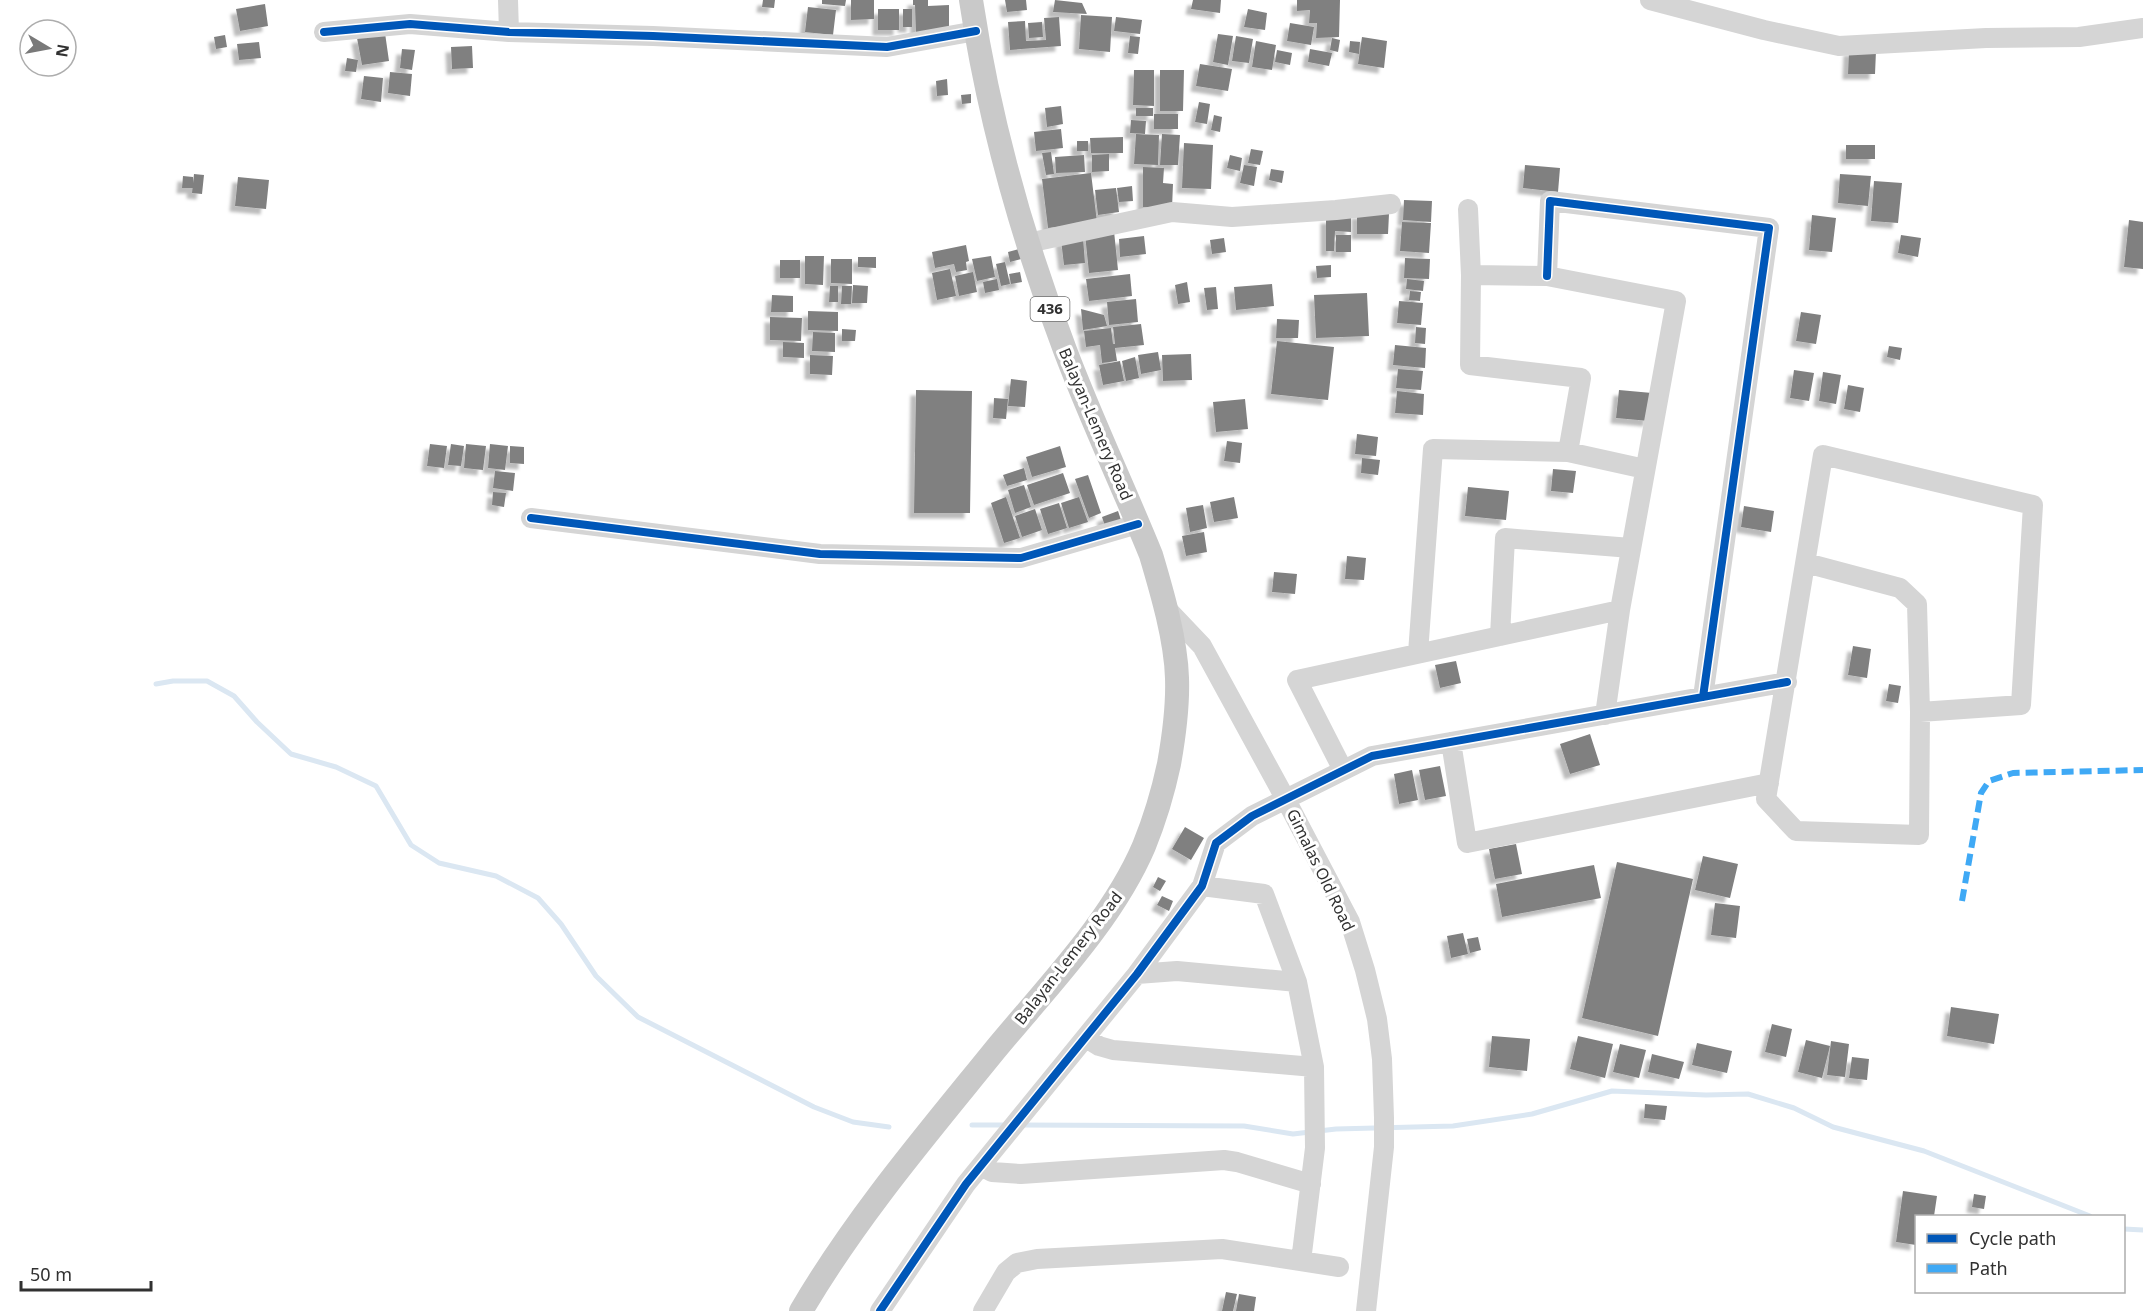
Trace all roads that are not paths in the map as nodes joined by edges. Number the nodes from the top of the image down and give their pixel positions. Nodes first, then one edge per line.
1 (508, 0) edge
2 (971, 0) edge
3 (1650, 0) edge
4 (2143, 28) edge
5 (976, 31) junction
6 (324, 32) dead end
7 (509, 32) junction
8 (1391, 204) dead end
9 (1468, 208) dead end
10 (1028, 243) junction
11 (1471, 275) junction
12 (1547, 276) junction
13 (1568, 452) junction
14 (1645, 469) junction
15 (531, 518) dead end
16 (1138, 524) junction
17 (1631, 548) junction
18 (1806, 563) junction
19 (1164, 606) junction
20 (1620, 610) junction
21 (1500, 636) junction
22 (1418, 653) junction
23 (1787, 682) junction
24 (1703, 697) junction
25 (1920, 712) junction
26 (1605, 715) junction
27 (1451, 742) junction
28 (1343, 770) junction
29 (1769, 783) junction
30 (1286, 798) junction
31 (1202, 886) junction
32 (1176, 921) junction
33 (1177, 971) junction
34 (1137, 974) junction
35 (1297, 982) junction
36 (1086, 1038) junction
37 (1314, 1066) junction
38 (981, 1166) junction
39 (1311, 1184) junction
40 (1301, 1261) junction
41 (1339, 1267) dead end
42 (801, 1311) edge
43 (880, 1311) edge
44 (983, 1311) edge
45 (1366, 1311) edge

1 - 7 street
2 - 5 main road, Balayan-Lemery Road / 436
3 - 4 street
5 - 7 street
5 - 10 main road, Balayan-Lemery Road / 436
6 - 7 street
8 - 10 street
9 - 11 street
10 - 16 main road, Balayan-Lemery Road / 436
11 - 12 street
11 - 13 street
12 - 14 street
12 - 24 street
13 - 14 street
13 - 22 street
14 - 17 street
15 - 16 street
16 - 19 main road, Balayan-Lemery Road / 436
17 - 20 street
17 - 21 street
18 - 23 street
18 - 25 street
18 - 25 street
19 - 30 street, Gimalas Old Road / 436
19 - 42 main road, Balayan-Lemery Road
20 - 21 street
20 - 26 street
21 - 22 street
22 - 28 street
23 - 24 street
23 - 29 street
24 - 26 street
25 - 29 street
26 - 27 street
27 - 28 street
27 - 29 street
28 - 30 street
30 - 31 street
30 - 45 street, Gimalas Old Road / 436
31 - 32 street
31 - 35 street
32 - 33 street
32 - 34 street
33 - 34 street
33 - 35 street
34 - 36 street
35 - 37 street
36 - 37 street
36 - 38 street
37 - 39 street
38 - 39 street
38 - 43 street
39 - 40 street
40 - 41 street
40 - 44 street

